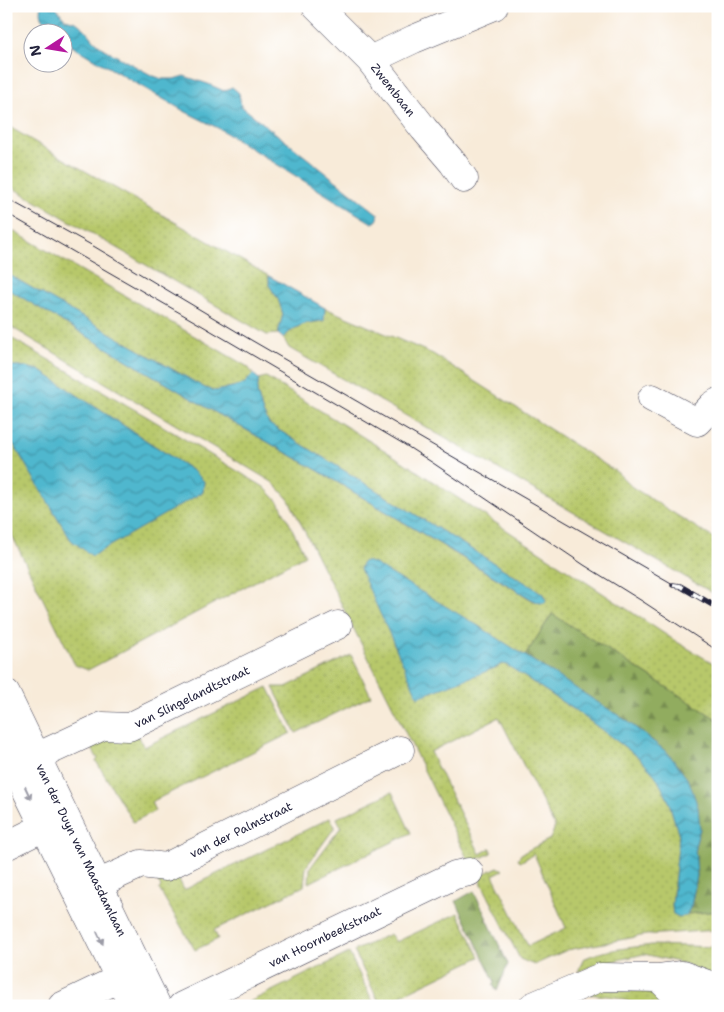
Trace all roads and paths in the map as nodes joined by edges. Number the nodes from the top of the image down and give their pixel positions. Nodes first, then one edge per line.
1 (316, 6) edge
2 (494, 6) edge
3 (370, 60) junction
4 (464, 179) dead end
5 (652, 398) dead end
6 (718, 402) edge
7 (338, 625) dead end
8 (6, 694) edge
9 (400, 750) dead end
10 (19, 757) edge
11 (56, 825) junction
12 (6, 846) edge
13 (469, 872) dead end
14 (88, 889) junction
15 (129, 974) junction
16 (659, 978) junction
17 (718, 988) edge
18 (62, 1006) edge
19 (133, 1006) edge
20 (157, 1006) edge
21 (182, 1006) edge
22 (533, 1006) edge
23 (711, 1006) edge

1 - 3 street
2 - 3 street, Zwembaan
3 - 4 street, Zwembaan
5 - 6 street
7 - 10 street, van Slingelandtstraat
8 - 10 street, van der Duyn van Maasdamlaan
9 - 14 street, van der Palmstraat
10 - 11 street, van der Duyn van Maasdamlaan
11 - 12 street
11 - 14 street, van der Duyn van Maasdamlaan
13 - 21 street, van Hoornbeekstraat
14 - 15 street, van der Duyn van Maasdamlaan
15 - 18 street
15 - 19 street, van der Duyn van Maasdamlaan
15 - 20 street, van der Duyn van Maasdamlaan
16 - 17 street
16 - 22 street
16 - 23 street

